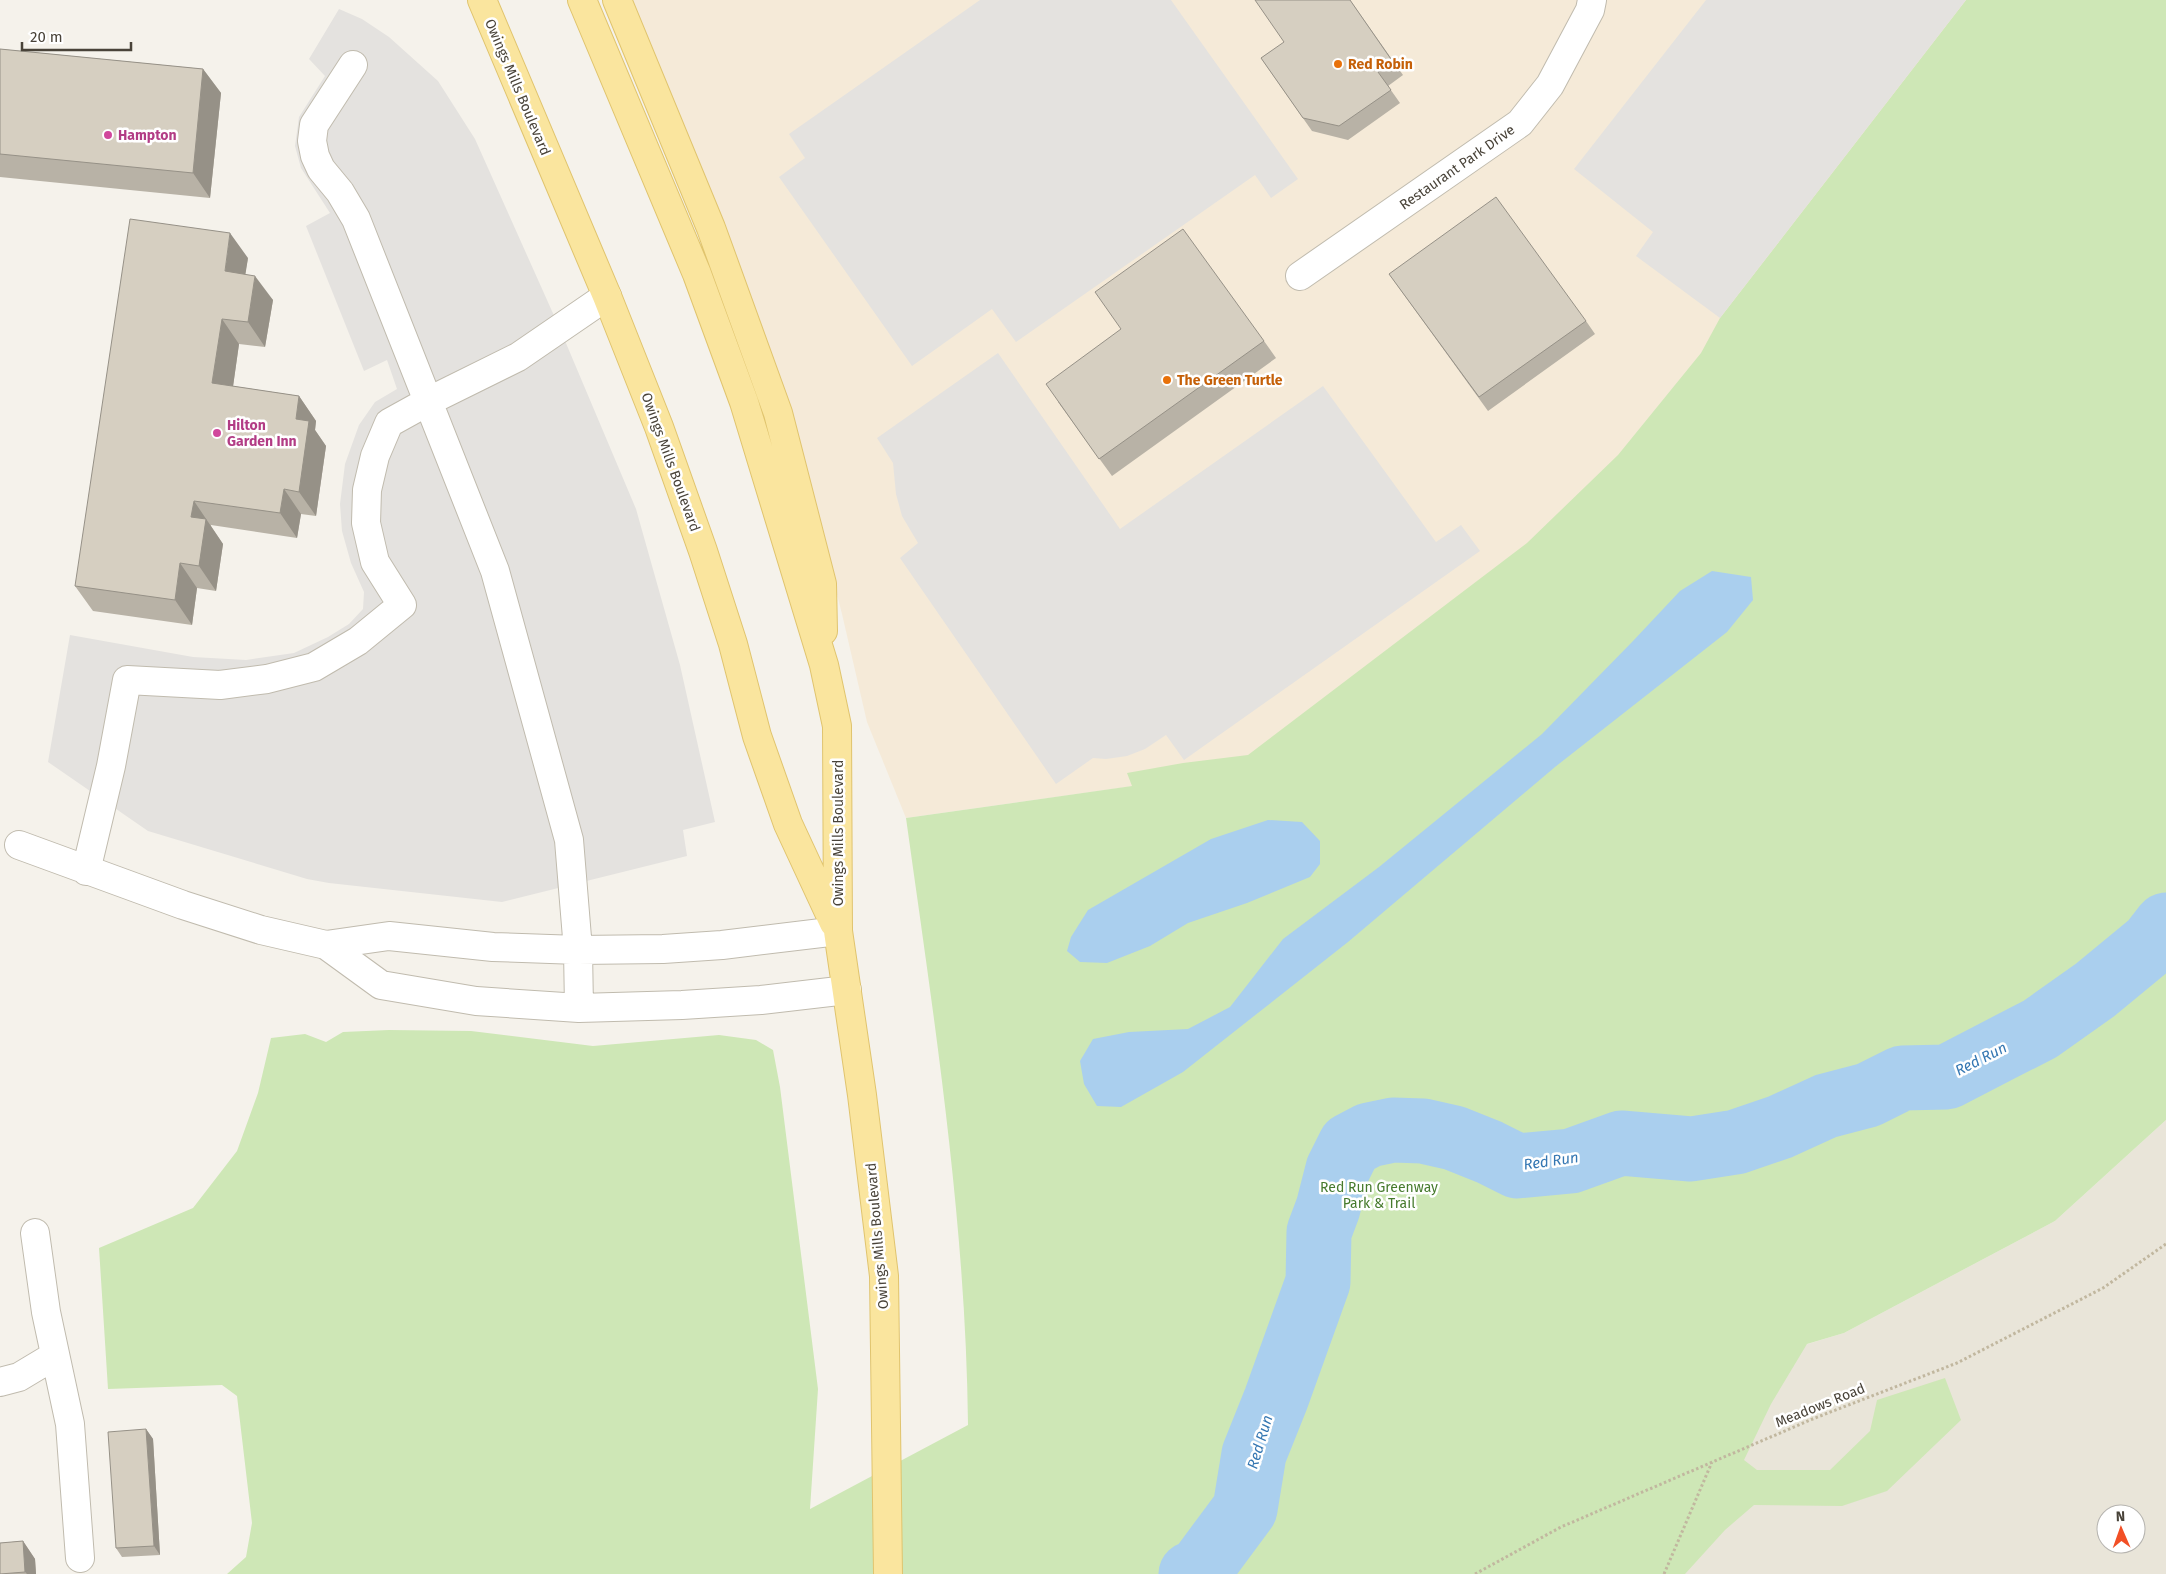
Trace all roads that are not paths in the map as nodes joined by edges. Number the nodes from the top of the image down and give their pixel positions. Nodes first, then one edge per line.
1 (482, 0) edge
2 (582, 0) edge
3 (617, 0) edge
4 (1592, 0) edge
5 (354, 65) dead end
6 (1300, 276) dead end
7 (607, 296) junction
8 (427, 402) junction
9 (824, 665) junction
10 (20, 845) dead end
11 (86, 871) junction
12 (838, 931) junction
13 (326, 945) junction
14 (578, 950) junction
15 (847, 990) junction
16 (579, 1008) junction
17 (35, 1233) dead end
18 (54, 1356) junction
19 (0, 1382) edge
20 (80, 1558) dead end
21 (888, 1574) edge

1 - 7 main road, Owings Mills Boulevard
2 - 9 main road, Owings Mills Boulevard
3 - 9 main road
4 - 6 street, Restaurant Park Drive
5 - 8 street
7 - 8 street
7 - 12 main road, Owings Mills Boulevard
8 - 11 street
8 - 14 street
9 - 12 main road, Owings Mills Boulevard
10 - 11 street
11 - 13 street
12 - 14 street
12 - 15 main road, Owings Mills Boulevard
13 - 14 street
13 - 16 street
14 - 16 street
15 - 16 street
15 - 21 main road, Owings Mills Boulevard
17 - 18 street
18 - 19 street
18 - 20 street

